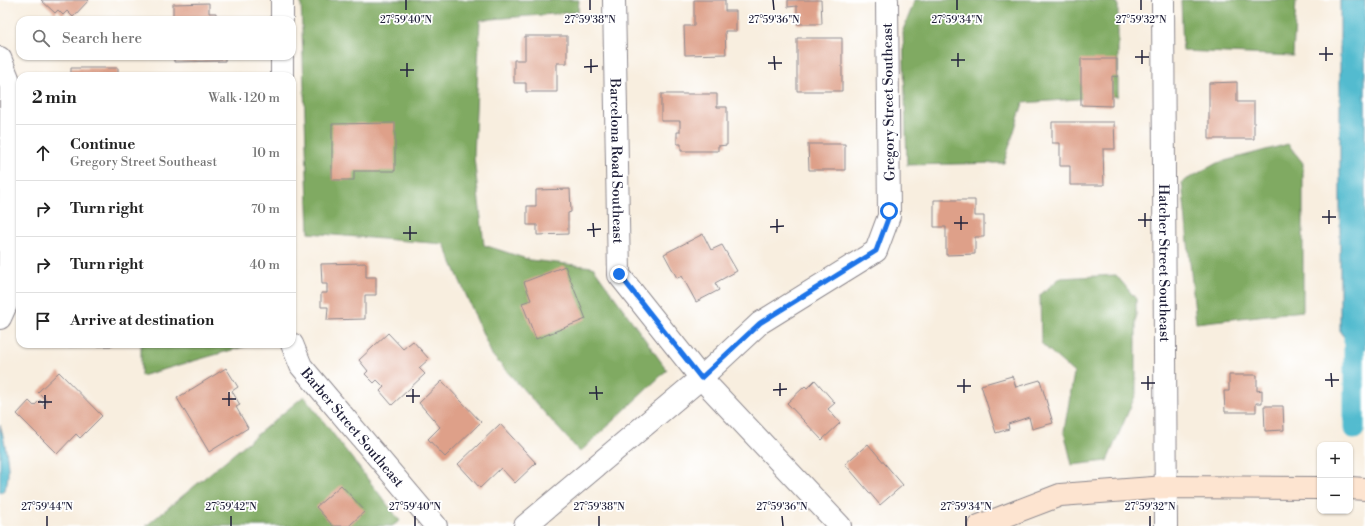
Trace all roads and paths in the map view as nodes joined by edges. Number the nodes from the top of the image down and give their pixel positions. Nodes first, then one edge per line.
1 (282, 0) edge
2 (614, 0) edge
3 (887, 0) edge
4 (1163, 0) edge
5 (282, 16) edge
6 (0, 58) edge
7 (282, 60) edge
8 (282, 72) edge
9 (0, 318) edge
10 (294, 348) edge
11 (701, 378) junction
12 (1166, 487) junction
13 (1317, 488) edge
14 (1353, 488) edge
15 (1365, 488) edge
16 (436, 526) edge
17 (525, 526) edge
18 (840, 526) edge
19 (979, 526) edge
20 (1166, 526) edge

1 - 5 street
2 - 11 street, Barcelona Road Southeast
3 - 11 street, Gregory Street Southeast
4 - 12 street, Hatcher Street Southeast
6 - 9 street
7 - 8 street
10 - 16 street, Barber Street Southeast
11 - 17 street
11 - 18 street, Barcelona Road Southeast
12 - 13 street
12 - 19 street
12 - 20 street, Hatcher Street Southeast
14 - 15 street

